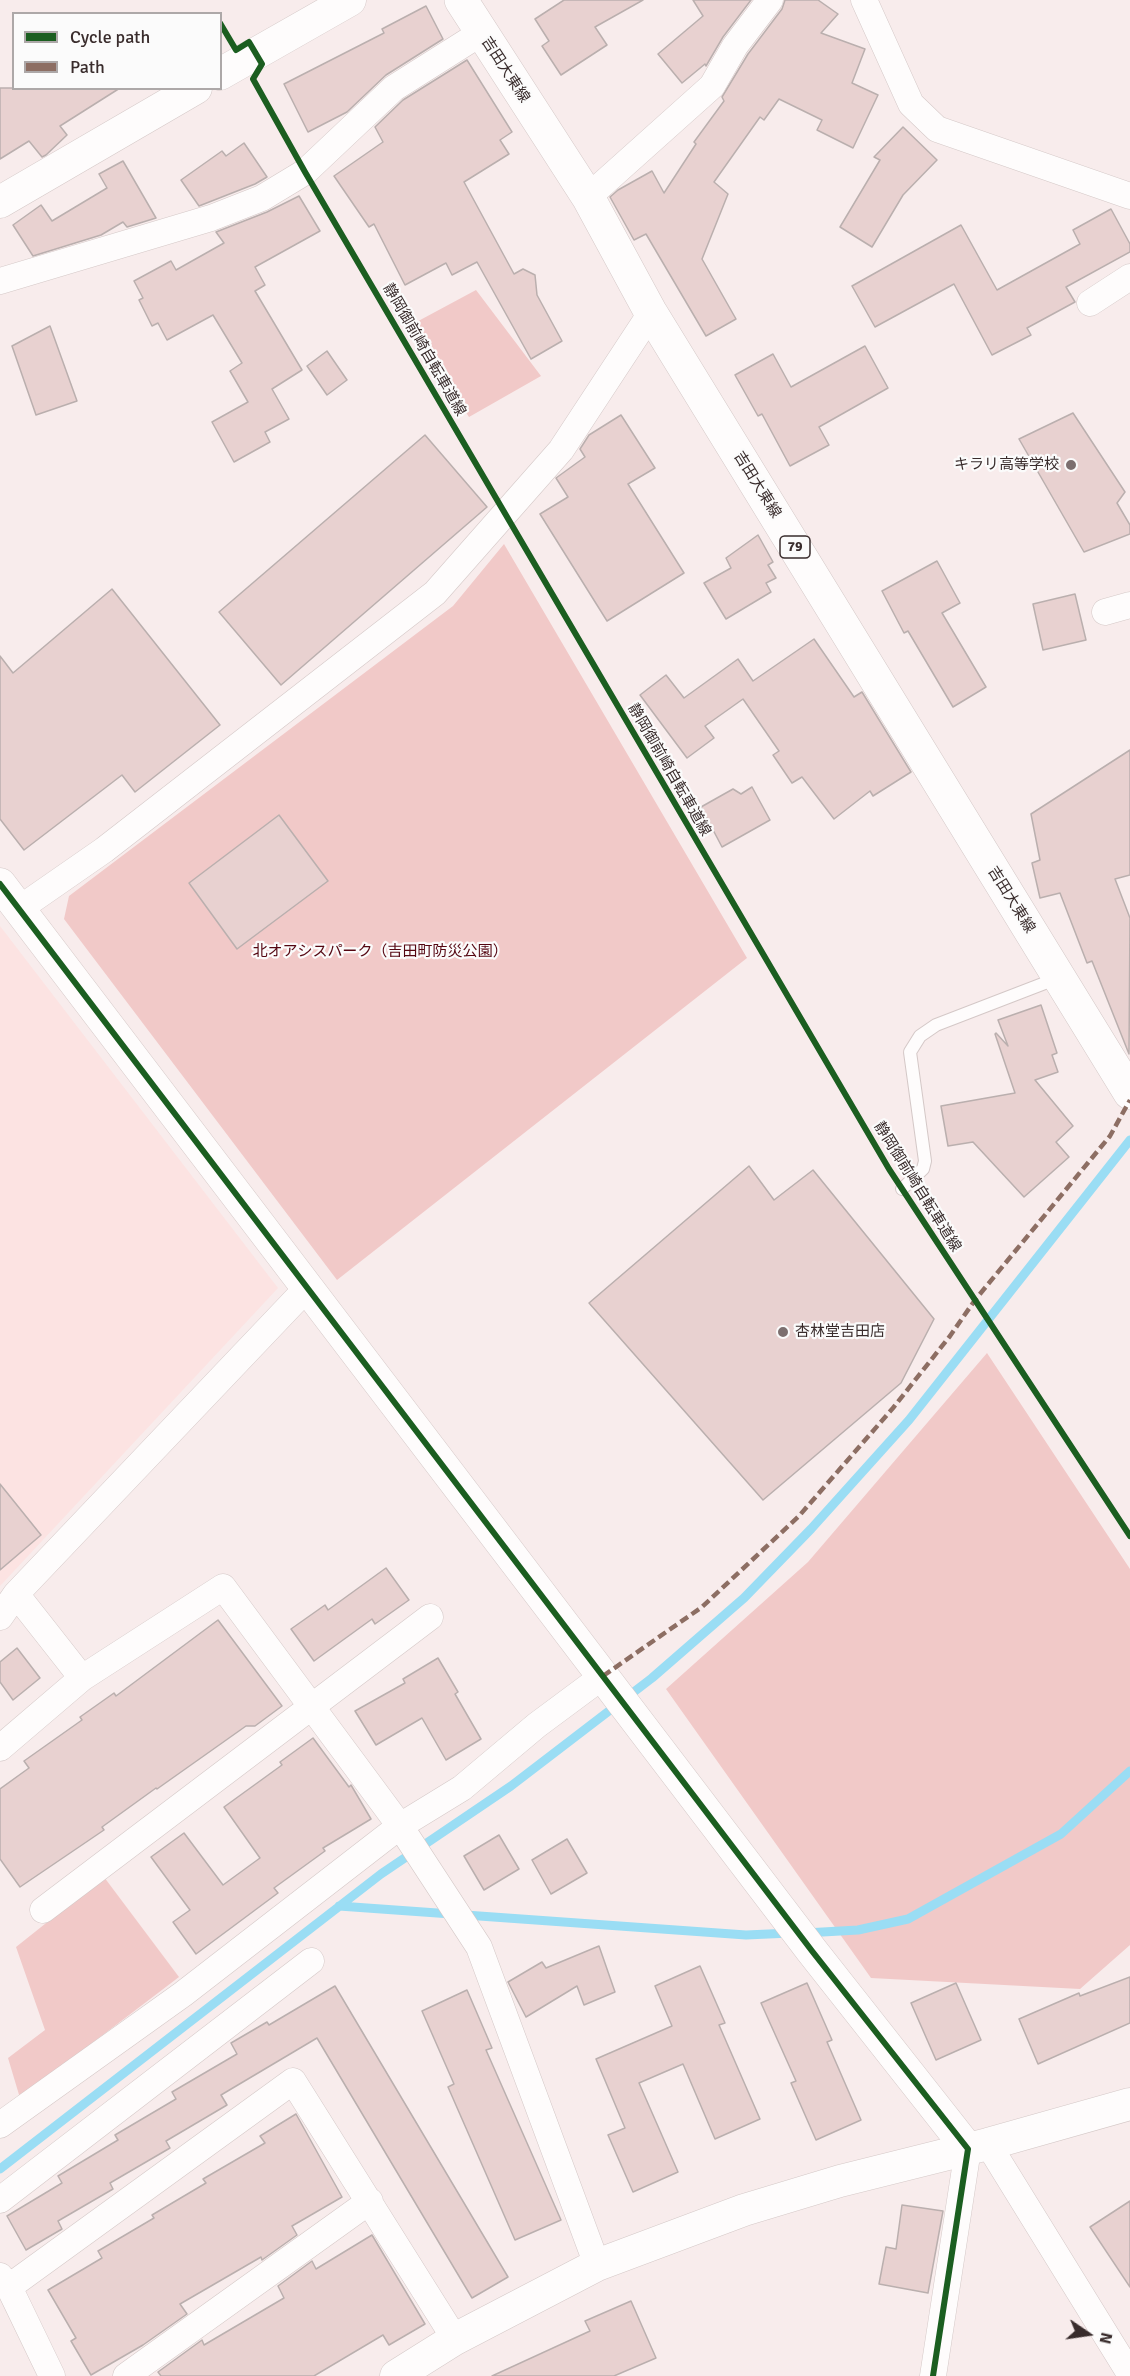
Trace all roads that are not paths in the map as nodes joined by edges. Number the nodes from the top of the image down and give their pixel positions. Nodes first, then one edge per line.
1 (350, 0) edge
2 (461, 0) edge
3 (770, 0) edge
4 (864, 0) edge
5 (481, 33) junction
6 (222, 73) edge
7 (193, 90) edge
8 (1130, 196) edge
9 (588, 197) junction
10 (0, 202) edge
11 (1130, 277) edge
12 (0, 282) edge
13 (1090, 303) dead end
14 (651, 313) junction
15 (1130, 605) edge
16 (1105, 612) dead end
17 (0, 884) edge
18 (19, 909) junction
19 (1059, 978) junction
20 (1130, 1093) edge
21 (902, 1189) dead end
22 (308, 1287) junction
23 (16, 1594) junction
24 (0, 1617) edge
25 (430, 1617) dead end
26 (82, 1678) junction
27 (606, 1681) junction
28 (311, 1706) junction
29 (0, 1748) edge
30 (403, 1830) junction
31 (43, 1910) dead end
32 (311, 1961) dead end
33 (1130, 2104) edge
34 (0, 2125) edge
35 (978, 2146) junction
36 (0, 2200) edge
37 (370, 2201) junction
38 (597, 2265) junction
39 (4, 2282) edge
40 (455, 2338) junction
41 (1130, 2374) edge
42 (52, 2376) edge
43 (126, 2376) edge
44 (396, 2376) edge
45 (933, 2376) edge

1 - 6 street
2 - 5 main road, 吉田大東線 / 79
3 - 9 street
4 - 8 street
5 - 9 main road, 吉田大東線 / 79
5 - 12 street
7 - 10 street
9 - 14 main road, 吉田大東線 / 79
11 - 13 street
14 - 18 street
14 - 19 main road, 吉田大東線 / 79
15 - 16 street
17 - 18 street
18 - 22 street
19 - 20 main road, 吉田大東線 / 79
19 - 21 lane
22 - 23 street
22 - 27 street
23 - 24 street
23 - 26 street
25 - 28 street
26 - 28 street
26 - 29 street
27 - 30 street
27 - 35 street
28 - 30 street
28 - 31 street
30 - 34 street
30 - 38 street
32 - 36 street
33 - 35 street
35 - 38 street
35 - 41 street
35 - 45 street
37 - 39 street
37 - 40 street
37 - 43 street
38 - 40 street
39 - 42 street
40 - 44 street

